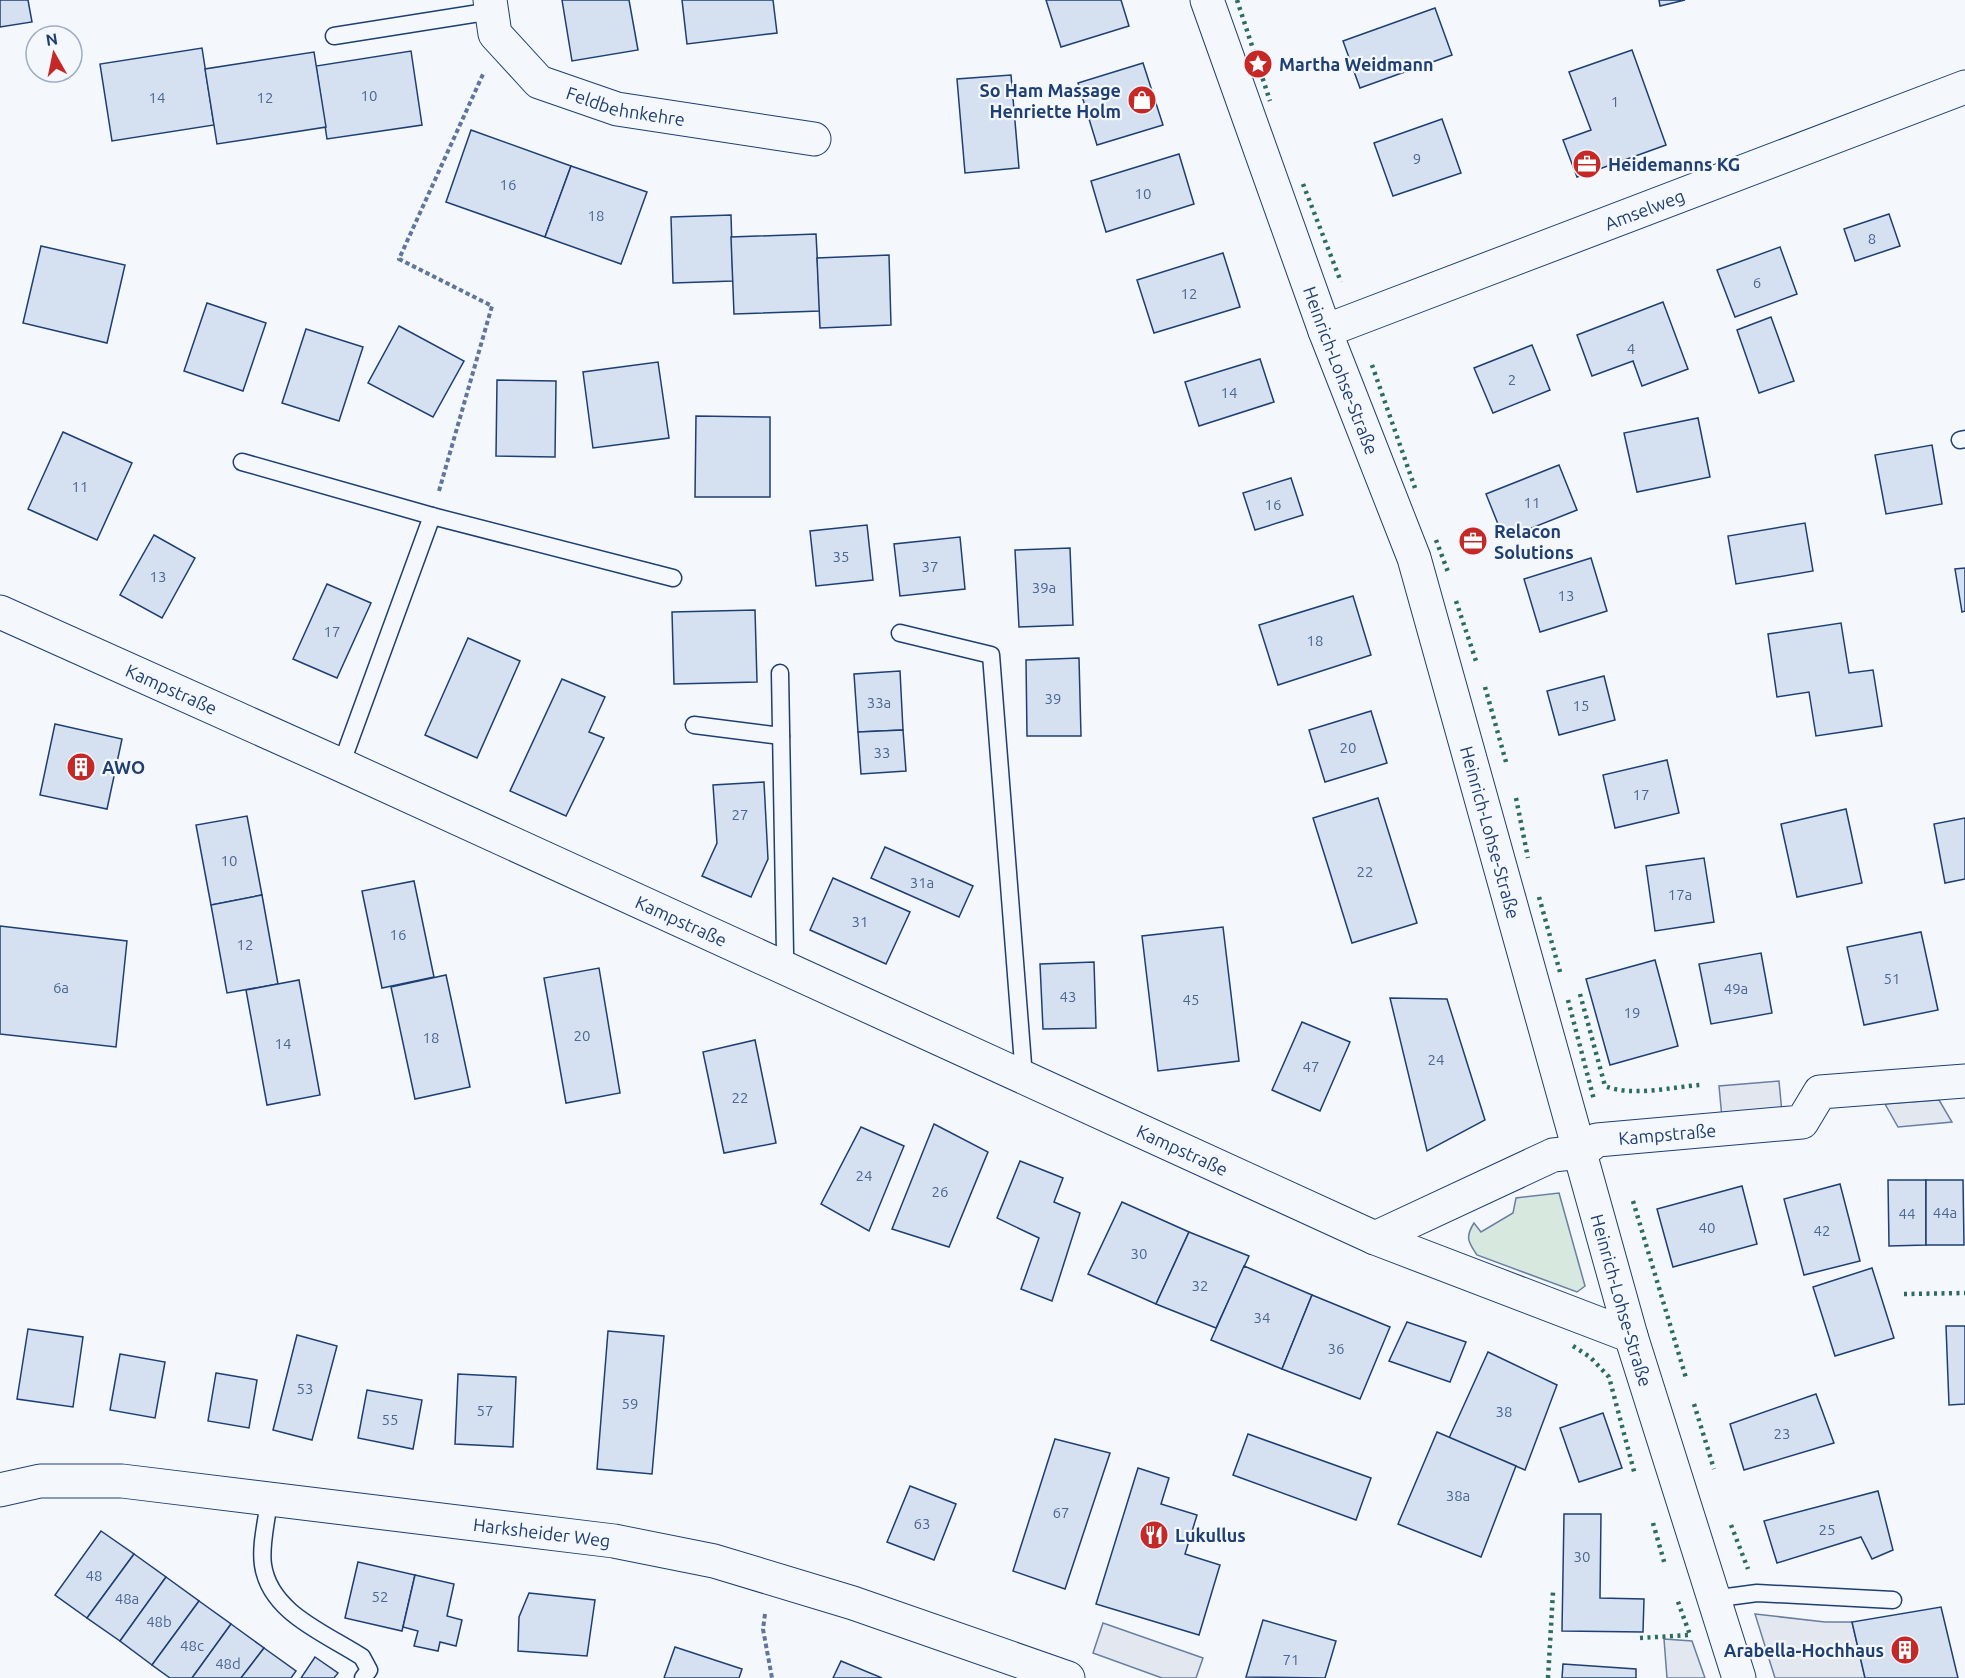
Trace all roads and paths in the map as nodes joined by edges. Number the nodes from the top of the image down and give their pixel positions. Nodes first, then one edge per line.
1 (1206, 0) edge
2 (494, 17) edge
3 (334, 36) dead end
4 (1965, 87) edge
5 (814, 140) dead end
6 (1325, 331) junction
7 (242, 462) dead end
8 (432, 516) junction
9 (673, 578) dead end
10 (0, 612) edge
11 (900, 633) dead end
12 (780, 673) dead end
13 (694, 725) dead end
14 (781, 736) junction
15 (341, 765) junction
16 (785, 953) dead end
17 (1024, 1077) junction
18 (1965, 1081) edge
19 (1581, 1152) junction
20 (1375, 1238) junction
21 (1630, 1335) junction
22 (0, 1490) edge
23 (269, 1500) junction
24 (776, 1578) junction
25 (1712, 1599) junction
26 (1893, 1600) dead end
27 (363, 1678) edge
28 (772, 1678) edge
29 (1068, 1678) edge
30 (1739, 1678) edge

1 - 6 street, Heinrich-Lohse-Straße
2 - 3 lane
2 - 5 street, Feldbehnkehre
2 - 8 path
4 - 6 street, Amselweg
6 - 19 street, Heinrich-Lohse-Straße
7 - 8 lane
8 - 9 lane
8 - 15 lane
10 - 15 street, Kampstraße
11 - 17 lane
12 - 14 lane
13 - 14 lane
14 - 16 lane
15 - 17 street, Kampstraße
17 - 20 street, Kampstraße
18 - 19 street, Kampstraße
19 - 20 street, Kampstraße
19 - 21 street, Heinrich-Lohse-Straße
20 - 21 street, Kampstraße
21 - 25 street, Heinrich-Lohse-Straße
22 - 23 street, Harksheider Weg
23 - 24 street, Harksheider Weg
23 - 27 lane
24 - 28 path
24 - 29 street, Harksheider Weg
25 - 26 lane
25 - 30 street, Heinrich-Lohse-Straße

